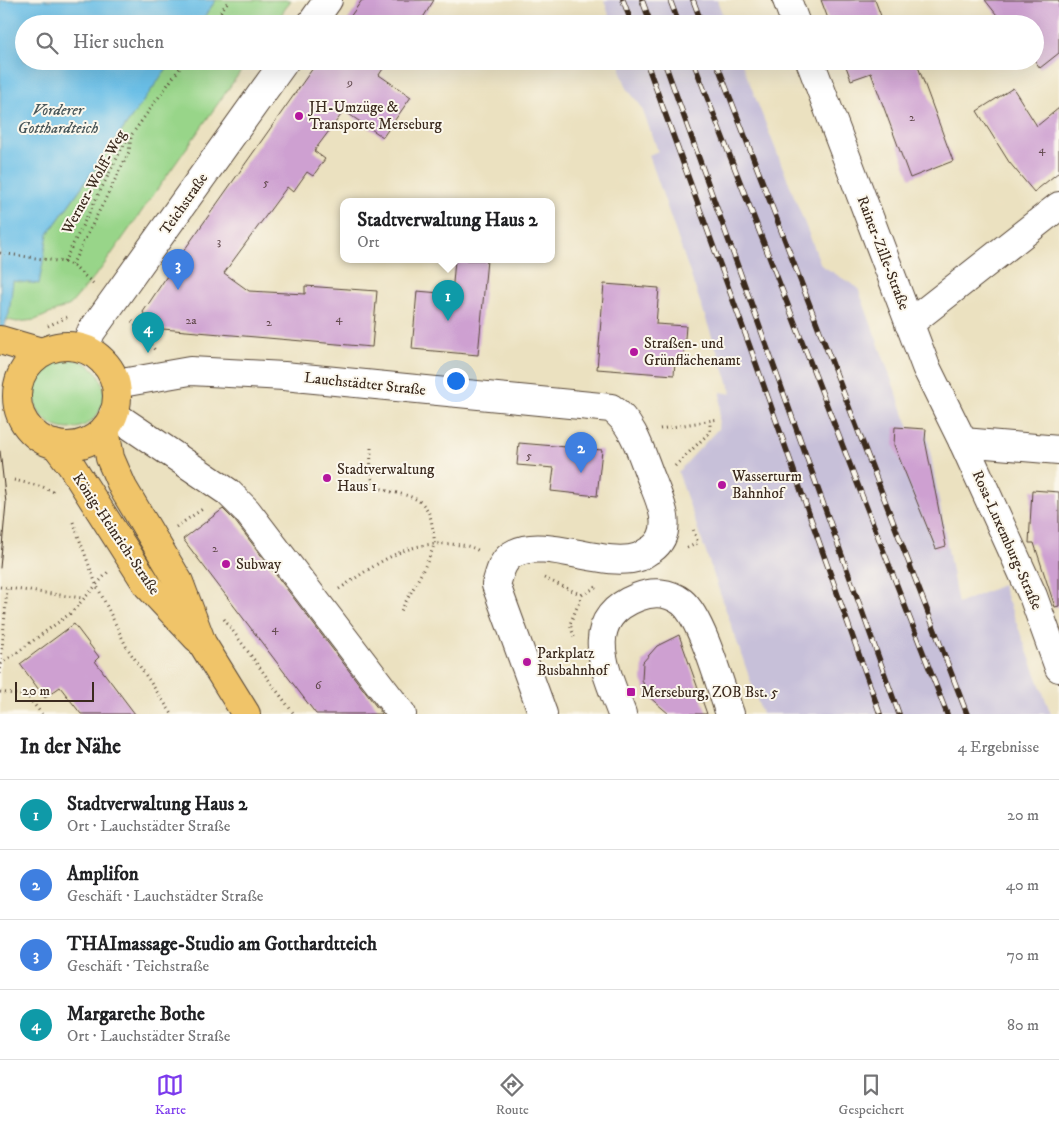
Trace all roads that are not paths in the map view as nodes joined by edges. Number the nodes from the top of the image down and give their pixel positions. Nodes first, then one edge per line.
1 (328, 0) edge
2 (787, 0) edge
3 (317, 15) edge
4 (793, 15) edge
5 (278, 70) edge
6 (813, 70) edge
7 (1059, 206) edge
8 (909, 324) junction
9 (40, 339) junction
10 (0, 340) edge
11 (85, 348) junction
12 (116, 384) junction
13 (8, 394) edge
14 (109, 422) junction
15 (963, 442) junction
16 (54, 444) junction
17 (1059, 450) edge
18 (202, 643) junction
19 (1059, 668) edge
20 (246, 714) edge
21 (402, 714) edge
22 (543, 714) edge
23 (622, 714) edge
24 (730, 714) edge

1 - 3 street
2 - 4 street
5 - 11 street, Teichstraße
6 - 8 street, Rainer-Zille-Straße
7 - 8 street
8 - 15 street, Rainer-Zille-Straße
9 - 10 main road
9 - 11 main road
9 - 13 main road
11 - 12 main road
12 - 14 main road
12 - 22 street, Lauchstädter Straße
13 - 16 main road
14 - 16 main road
14 - 18 main road, König-Heinrich-Straße
14 - 21 street
15 - 17 street
15 - 19 street, Rosa-Luxemburg-Straße
16 - 18 main road, König-Heinrich-Straße
18 - 20 main road, König-Heinrich-Straße
23 - 24 street

